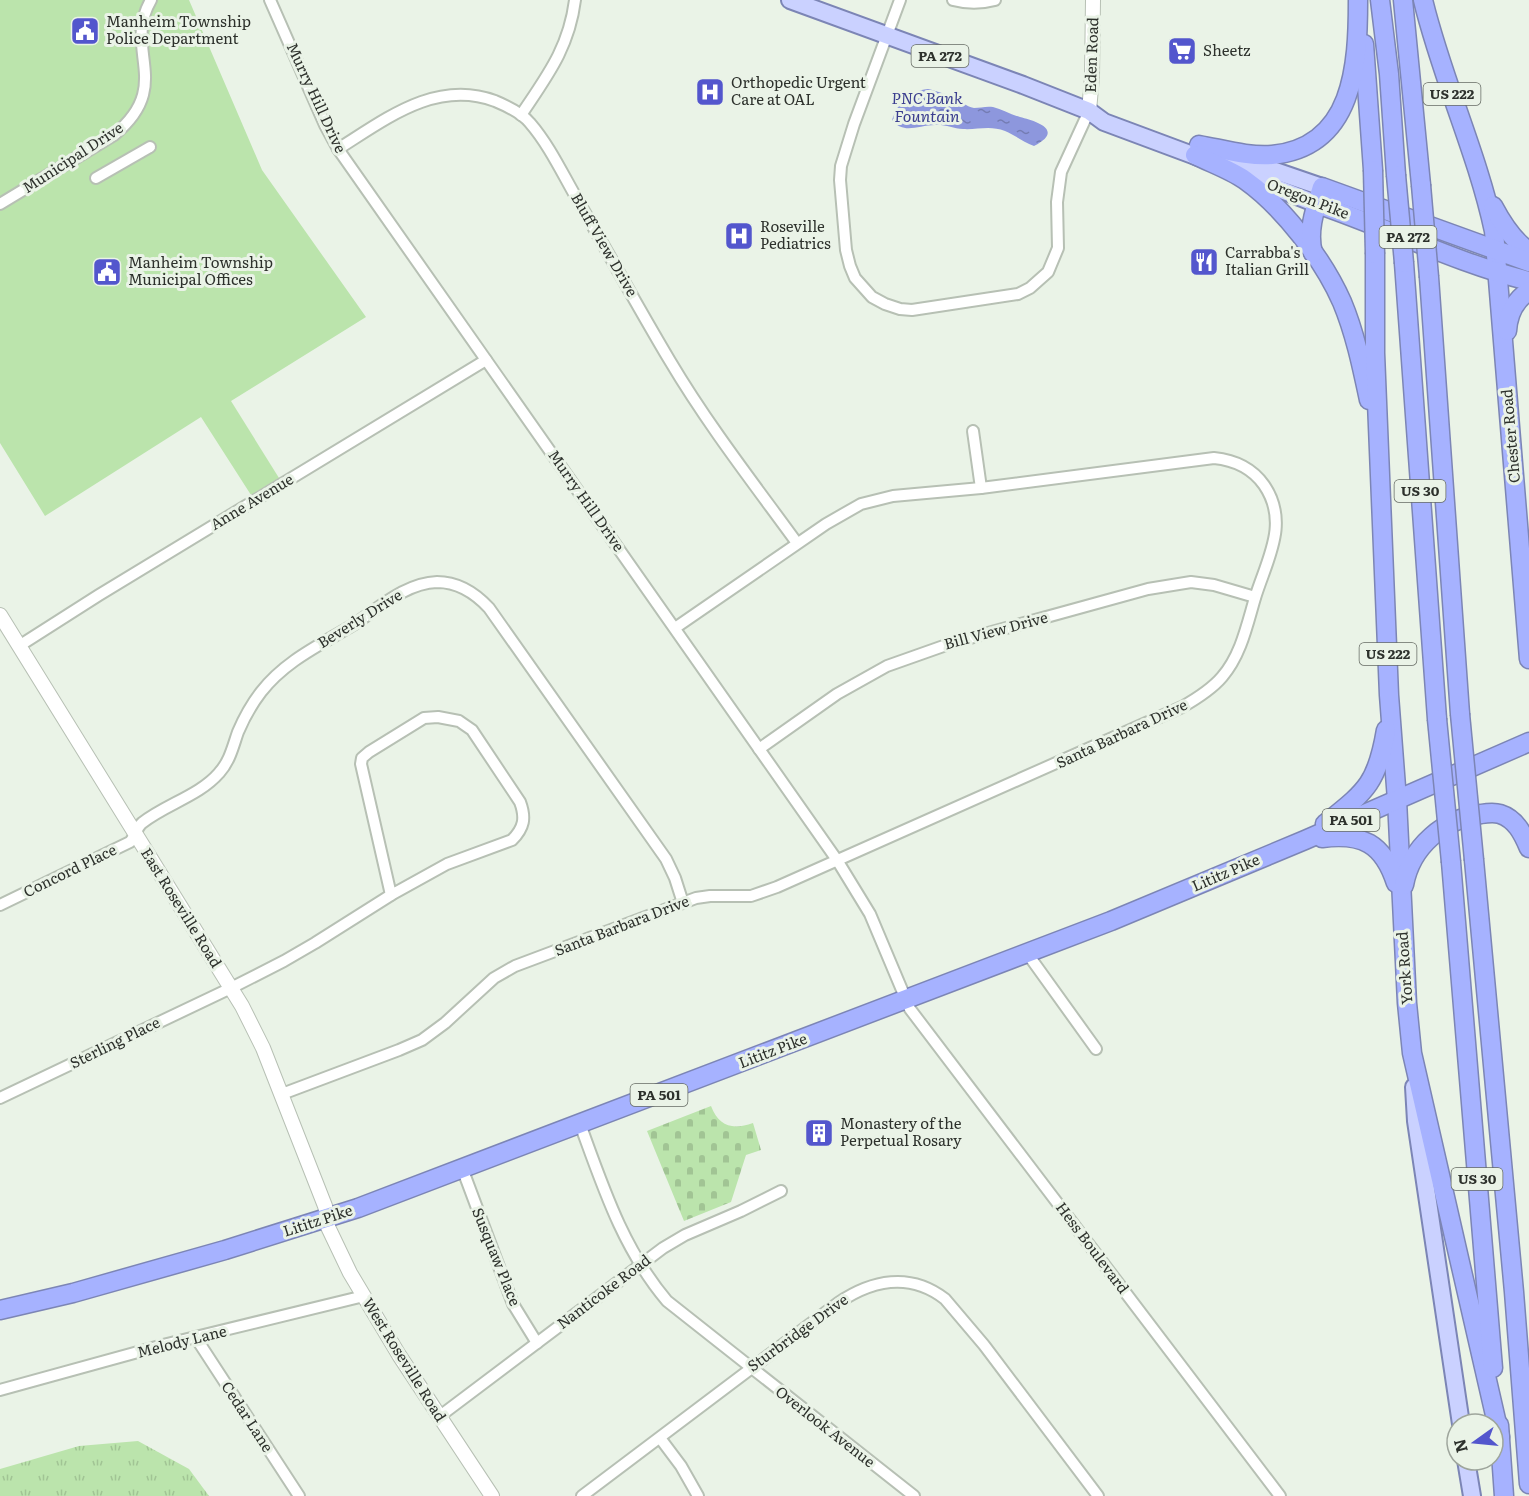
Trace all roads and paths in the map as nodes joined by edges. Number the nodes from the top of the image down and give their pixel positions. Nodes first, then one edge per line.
1 (151, 0) edge
2 (270, 0) edge
3 (575, 0) edge
4 (790, 0) edge
5 (900, 0) edge
6 (953, 0) edge
7 (995, 0) edge
8 (1093, 0) edge
9 (1360, 0) edge
10 (1380, 0) edge
11 (1403, 0) edge
12 (1423, 0) edge
13 (888, 36) junction
14 (1089, 111) junction
15 (521, 115) junction
16 (150, 147) dead end
17 (338, 149) junction
18 (1197, 150) junction
19 (96, 178) dead end
20 (1484, 186) junction
21 (1320, 196) junction
22 (0, 204) edge
23 (1496, 249) junction
24 (1529, 251) edge
25 (1314, 255) junction
26 (1529, 262) edge
27 (1497, 273) junction
28 (1529, 281) edge
29 (1529, 291) edge
30 (486, 360) junction
31 (1505, 374) junction
32 (973, 431) dead end
33 (981, 488) junction
34 (1382, 509) junction
35 (797, 543) junction
36 (1255, 597) junction
37 (0, 615) edge
38 (675, 628) junction
39 (19, 646) junction
40 (1529, 659) edge
41 (1389, 695) junction
42 (1529, 742) edge
43 (759, 749) junction
44 (1397, 800) junction
45 (135, 833) junction
46 (1305, 840) junction
47 (1529, 848) edge
48 (837, 860) junction
49 (391, 895) junction
50 (683, 903) junction
51 (0, 905) edge
52 (1401, 905) junction
53 (1027, 953) junction
54 (231, 988) junction
55 (906, 1000) junction
56 (1096, 1048) dead end
57 (1412, 1053) junction
58 (282, 1094) junction
59 (0, 1098) edge
60 (579, 1124) junction
61 (462, 1168) junction
62 (781, 1191) dead end
63 (328, 1218) junction
64 (640, 1264) junction
65 (364, 1296) junction
66 (0, 1310) edge
67 (196, 1338) junction
68 (537, 1343) junction
69 (751, 1368) junction
70 (0, 1390) edge
71 (1459, 1412) edge
72 (1494, 1412) edge
73 (1498, 1412) edge
74 (440, 1416) junction
75 (660, 1437) junction
76 (1468, 1472) edge
77 (1502, 1472) edge
78 (1529, 1484) edge
79 (908, 1494) edge
80 (299, 1496) edge
81 (492, 1496) edge
82 (582, 1496) edge
83 (698, 1496) edge
84 (1098, 1496) edge
85 (1280, 1496) edge
86 (1472, 1496) edge
87 (1504, 1496) edge

1 - 22 street, Municipal Drive
2 - 17 street, Murry Hill Drive
3 - 15 street
4 - 13 main road, Oregon Pike / PA 272
5 - 13 street
6 - 7 street
8 - 14 street, Eden Road
9 - 18 highway
9 - 34 highway, US 222, bridge
10 - 73 highway, US 30, bridge
11 - 78 highway, US 30, bridge
12 - 20 highway, US 222
13 - 14 main road, Oregon Pike / PA 272
13 - 14 street
14 - 18 main road, Oregon Pike / PA 272
15 - 17 street, Bluff View Drive
15 - 35 street, Bluff View Drive
16 - 19 street
17 - 30 street, Murry Hill Drive
18 - 21 main road, Oregon Pike / PA 272
18 - 25 highway
20 - 23 highway, Chester Road
20 - 24 highway, US 222
21 - 23 highway, Oregon Pike / PA 272
21 - 25 highway
21 - 27 highway, Oregon Pike / PA 272
23 - 26 highway, Oregon Pike / PA 272
23 - 27 highway, Chester Road
25 - 34 highway
27 - 28 highway, Oregon Pike / PA 272
27 - 31 highway, Chester Road
29 - 31 highway
30 - 38 street, Murry Hill Drive
30 - 39 street, Anne Avenue
31 - 40 highway, Chester Road
32 - 33 street
33 - 35 street, Santa Barbara Drive
33 - 36 street, Santa Barbara Drive
34 - 41 highway, York Road / US 222
35 - 38 street, Santa Barbara Drive
36 - 43 street, Bill View Drive
36 - 48 street, Santa Barbara Drive
37 - 39 street, East Roseville Road
38 - 43 street, Murry Hill Drive
39 - 45 street, East Roseville Road
41 - 44 highway, York Road / US 222
41 - 46 highway
42 - 44 highway, Lititz Pike
43 - 48 street, Murry Hill Drive
44 - 46 highway, Lititz Pike / PA 501
44 - 52 highway, York Road
45 - 50 street, Beverly Drive
45 - 51 street, Concord Place
45 - 54 street, East Roseville Road
46 - 52 highway
46 - 53 highway, Lititz Pike / PA 501
47 - 52 highway
48 - 50 street, Santa Barbara Drive
48 - 55 street, Murry Hill Drive
49 - 49 street, Sterling Place
49 - 54 street, Sterling Place
50 - 58 street, Santa Barbara Drive
52 - 57 highway, York Road
53 - 55 highway, Lititz Pike / PA 501
53 - 56 street
54 - 58 street, East Roseville Road
54 - 59 street, Sterling Place
55 - 60 highway, Lititz Pike / PA 501
55 - 85 street, Hess Boulevard
57 - 71 main road, York Road
57 - 72 highway
58 - 63 street, East Roseville Road
60 - 61 highway, Lititz Pike / PA 501
60 - 64 street, Overlook Avenue
61 - 63 highway, Lititz Pike / PA 501
61 - 68 street, Susquaw Place
62 - 64 street, Nanticoke Road
63 - 65 street, West Roseville Road
63 - 66 highway, Lititz Pike / PA 501
64 - 68 street, Nanticoke Road
64 - 69 street, Overlook Avenue
65 - 67 street, Melody Lane
65 - 74 street, West Roseville Road
67 - 70 street, Melody Lane
67 - 80 street, Cedar Lane
68 - 74 street, Nanticoke Road
69 - 75 street, Sturbridge Drive
69 - 79 street, Overlook Avenue
69 - 84 street, Sturbridge Drive
74 - 81 street, West Roseville Road
75 - 82 street, Sturbridge Drive
75 - 83 street
76 - 86 main road
77 - 87 highway, US 30

